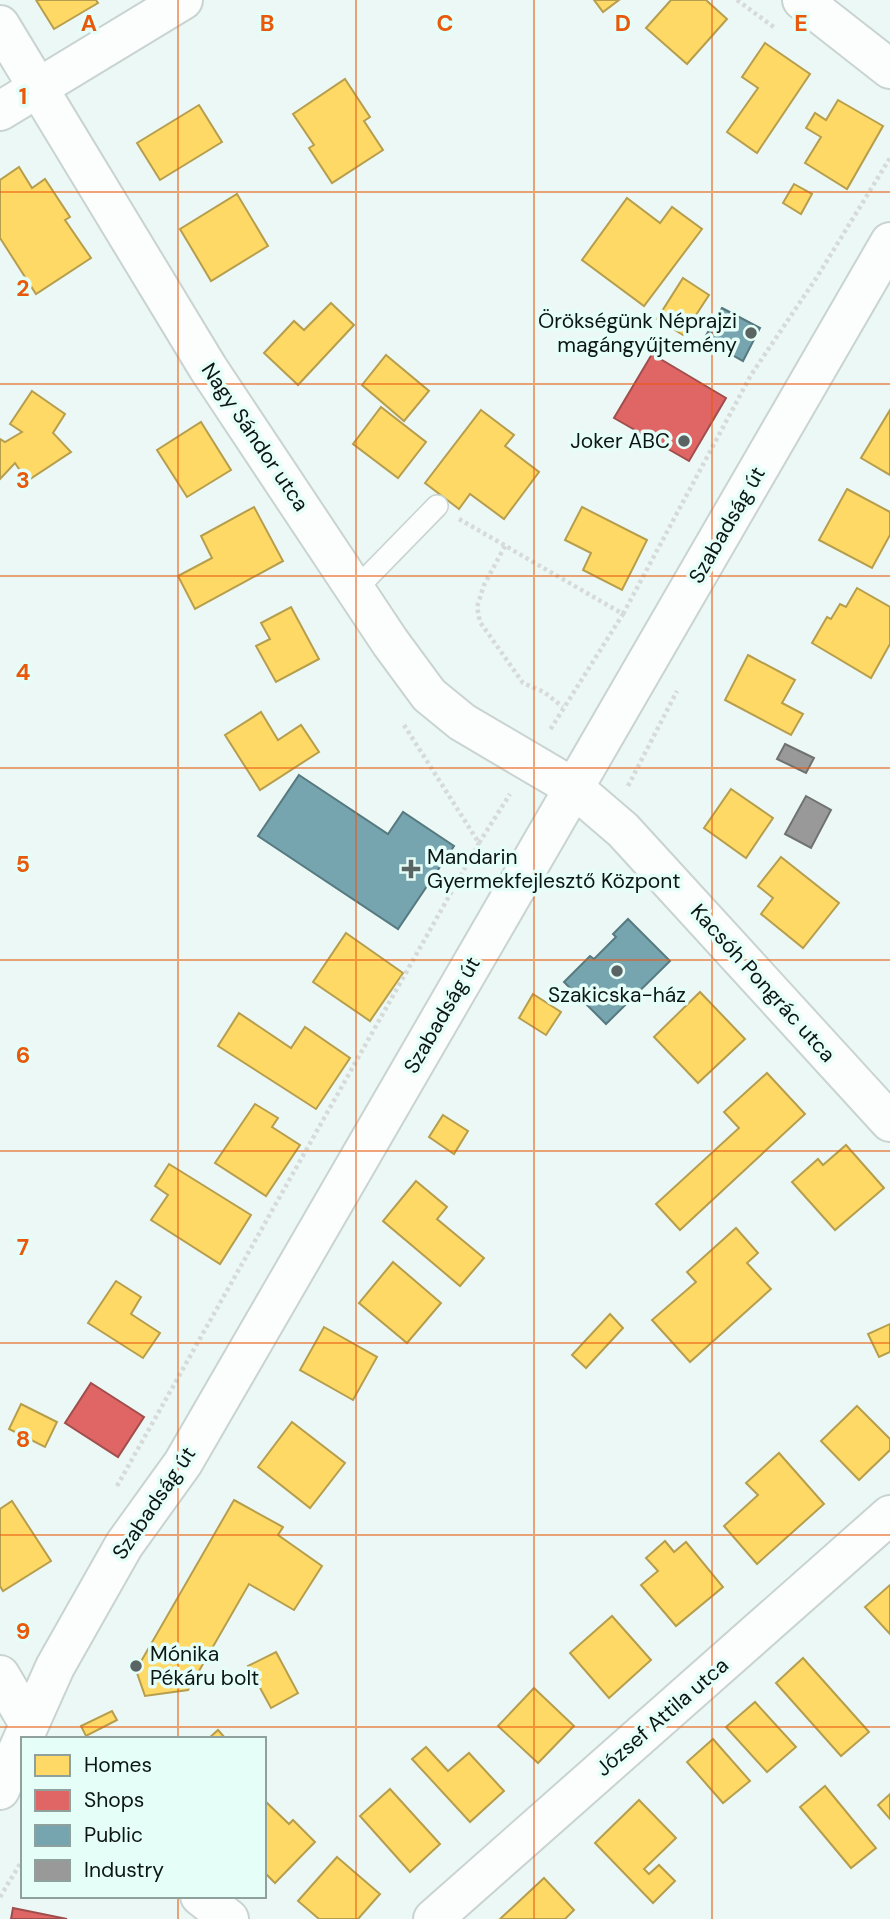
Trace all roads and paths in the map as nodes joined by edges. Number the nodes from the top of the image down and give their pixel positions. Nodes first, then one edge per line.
1 (183, 0) edge
2 (802, 0) edge
3 (0, 25) edge
4 (890, 69) edge
5 (39, 88) junction
6 (0, 111) edge
7 (890, 158) edge
8 (890, 242) edge
9 (437, 506) joint
10 (505, 546) junction
11 (356, 589) junction
12 (624, 614) junction
13 (563, 707) junction
14 (545, 739) dead end
15 (573, 788) junction
16 (479, 843) dead end
17 (890, 1122) edge
18 (116, 1489) dead end
19 (890, 1516) edge
20 (0, 1675) edge
21 (23, 1737) edge
22 (25, 1737) edge
23 (21, 1746) edge
24 (0, 1790) edge
25 (21, 1862) edge
26 (0, 1897) edge
27 (203, 1898) edge
28 (229, 1919) edge
29 (433, 1919) edge

1 - 5 street
2 - 4 street
3 - 5 street, Nagy Sándor utca
5 - 6 street
5 - 11 street, Nagy Sándor utca
7 - 12 path
8 - 15 street, Szabadság út
9 - 10 path
9 - 11 lane
10 - 12 path
10 - 13 path
11 - 15 street, Nagy Sándor utca
12 - 13 path
13 - 14 path
15 - 17 street, Kacsóh Pongrác utca
15 - 22 street, Szabadság út
16 - 18 path
19 - 29 street, József Attila utca
20 - 21 street
23 - 24 street, Szabadság út
25 - 26 path
27 - 28 street

